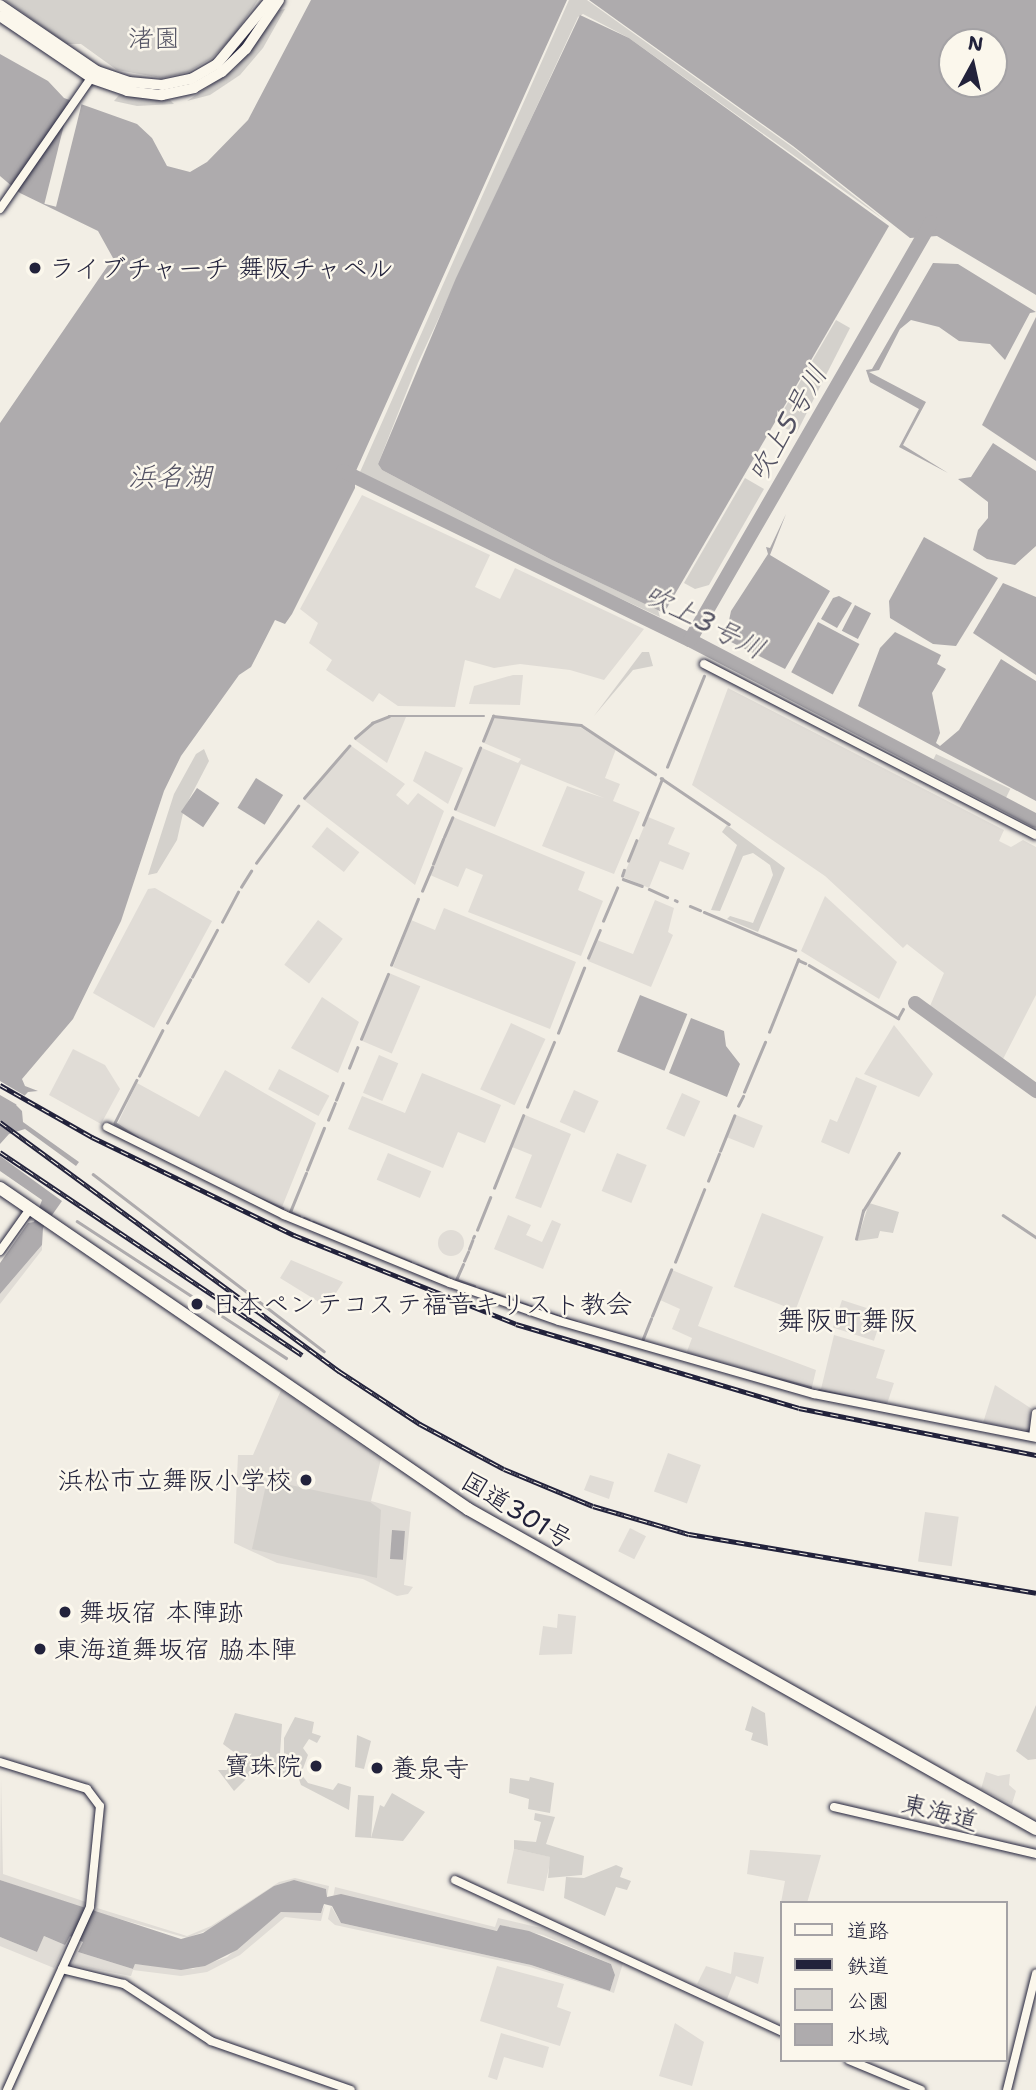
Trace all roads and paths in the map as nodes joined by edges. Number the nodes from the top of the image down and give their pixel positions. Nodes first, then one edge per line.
1 (270, 0) edge
2 (279, 0) edge
3 (0, 5) edge
4 (0, 16) edge
5 (91, 77) junction
6 (175, 88) junction
7 (0, 209) edge
8 (704, 664) dead end
9 (1036, 835) edge
10 (107, 1127) dead end
11 (0, 1188) edge
12 (33, 1211) junction
13 (0, 1251) edge
14 (1036, 1413) edge
15 (1035, 1438) edge
16 (0, 1762) edge
17 (834, 1807) dead end
18 (1036, 1829) edge
19 (1036, 1854) edge
20 (455, 1880) dead end
21 (62, 1969) junction
22 (1036, 1974) edge
23 (780, 2031) edge
24 (854, 2062) edge
25 (7, 2090) edge
26 (351, 2090) edge
27 (921, 2090) edge
28 (1007, 2090) edge

1 - 6 main road
2 - 6 main road
3 - 5 main road
4 - 5 main road
5 - 6 main road
5 - 7 street
8 - 9 street
10 - 15 street
11 - 12 highway, 国道301号
12 - 13 street
12 - 18 highway, 国道301号
14 - 15 street
16 - 21 street
17 - 19 street, 東海道
20 - 23 street
21 - 25 street
21 - 26 street
22 - 28 street
24 - 27 street

